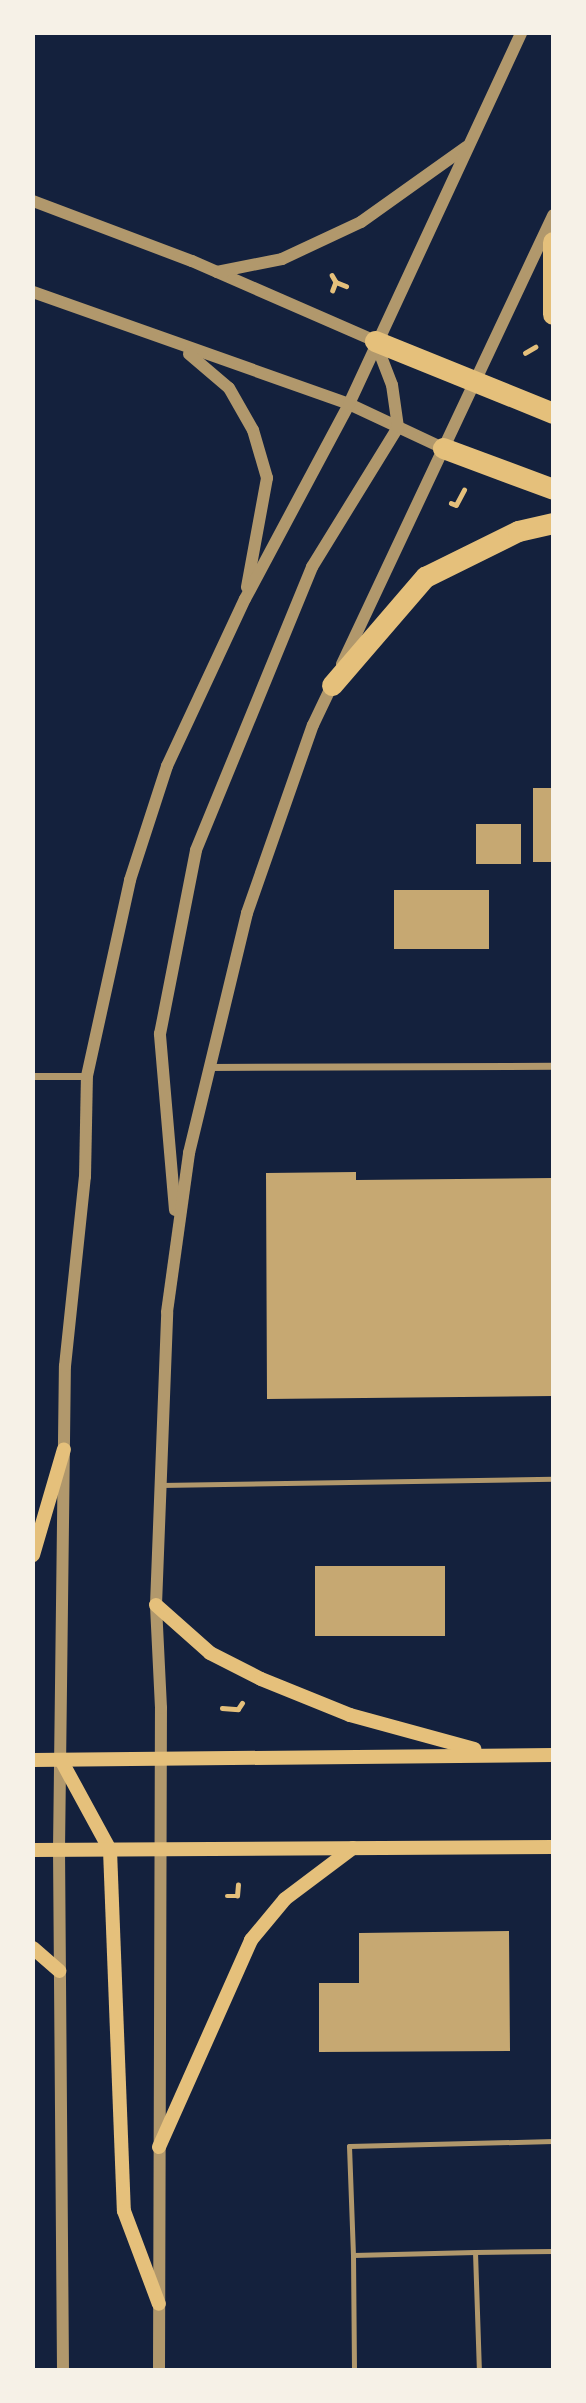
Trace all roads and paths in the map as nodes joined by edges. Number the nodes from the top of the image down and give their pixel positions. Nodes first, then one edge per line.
1 (520, 33) edge
2 (469, 145) junction
3 (33, 201) edge
4 (553, 215) edge
5 (553, 242) edge
6 (215, 273) junction
7 (332, 275) dead end
8 (336, 282) junction
9 (346, 286) dead end
10 (33, 292) edge
11 (331, 293) dead end
12 (553, 314) edge
13 (375, 341) junction
14 (535, 347) dead end
15 (183, 349) junction
16 (525, 354) dead end
17 (474, 385) junction
18 (349, 404) junction
19 (553, 413) edge
20 (398, 427) junction
21 (443, 449) junction
22 (469, 482) dead end
23 (553, 489) edge
24 (447, 501) dead end
25 (456, 505) junction
26 (460, 514) dead end
27 (553, 523) edge
28 (245, 599) junction
29 (332, 685) junction
30 (553, 1066) edge
31 (207, 1067) junction
32 (33, 1076) edge
33 (87, 1076) junction
34 (176, 1229) junction
35 (64, 1449) junction
36 (553, 1479) edge
37 (159, 1485) junction
38 (33, 1555) edge
39 (156, 1605) junction
40 (245, 1699) dead end
41 (222, 1708) dead end
42 (238, 1709) junction
43 (239, 1718) dead end
44 (492, 1754) junction
45 (553, 1755) edge
46 (160, 1756) junction
47 (61, 1759) junction
48 (33, 1760) edge
49 (553, 1847) edge
50 (353, 1848) junction
51 (33, 1850) edge
52 (59, 1850) junction
53 (110, 1850) junction
54 (159, 1850) junction
55 (238, 1885) dead end
56 (227, 1896) dead end
57 (33, 1948) edge
58 (59, 1971) junction
59 (553, 2141) edge
60 (159, 2147) junction
61 (553, 2251) edge
62 (475, 2252) junction
63 (353, 2255) junction
64 (159, 2304) junction
65 (63, 2370) edge
66 (159, 2370) edge
67 (354, 2370) edge
68 (479, 2370) edge

1 - 2 street
2 - 6 street
2 - 13 street
3 - 6 street
4 - 17 street
5 - 12 highway
6 - 13 street
7 - 8 path
8 - 9 path
8 - 11 path
10 - 15 street
13 - 17 highway
13 - 18 street
13 - 20 street
14 - 16 path
15 - 18 street
15 - 28 street
17 - 19 highway
17 - 21 street
18 - 20 street
18 - 28 street
20 - 21 street
20 - 34 street
21 - 23 highway
21 - 29 street
22 - 25 path
24 - 25 path
25 - 26 path
27 - 29 highway
28 - 33 street
29 - 31 street
30 - 31 street
31 - 34 street
32 - 33 street
33 - 35 street
34 - 37 street
35 - 38 main road
35 - 47 street
36 - 37 lane
37 - 39 street
39 - 44 main road
39 - 46 street
40 - 42 path
41 - 42 path
42 - 43 path
44 - 45 main road
44 - 46 main road
46 - 47 main road
46 - 54 street
47 - 48 main road
47 - 52 street
47 - 53 main road
49 - 50 main road
50 - 54 main road
50 - 60 main road
51 - 52 main road
52 - 53 main road
52 - 58 street
53 - 54 main road
53 - 64 main road
54 - 60 street
55 - 56 path
57 - 58 main road
58 - 65 street
59 - 63 lane
60 - 64 street
61 - 62 lane
62 - 63 lane
62 - 68 lane
63 - 67 lane
64 - 66 street

